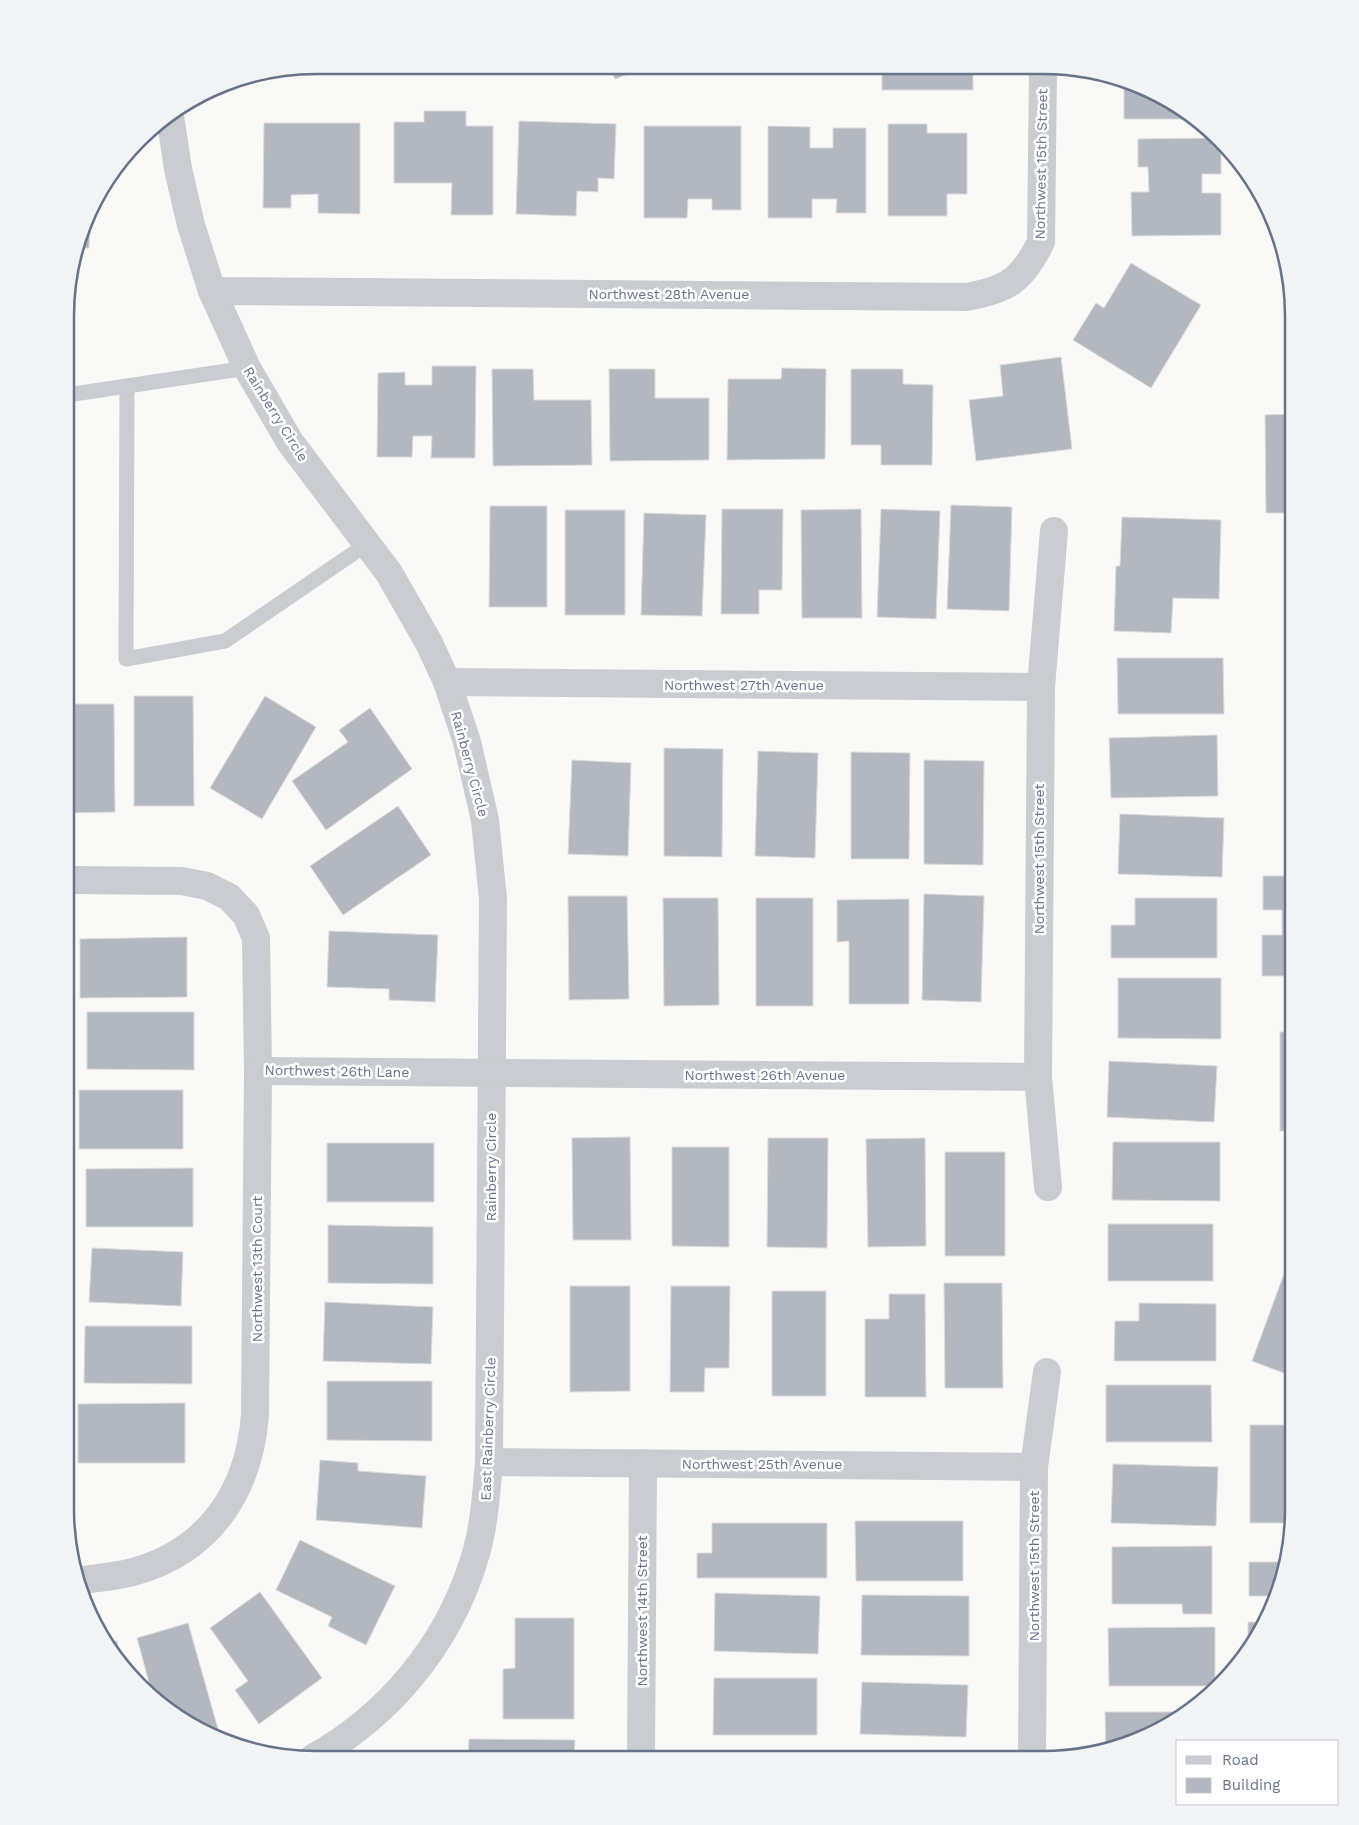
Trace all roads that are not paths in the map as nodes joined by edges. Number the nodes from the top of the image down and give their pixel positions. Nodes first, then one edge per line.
1 (1043, 74) edge
2 (171, 123) edge
3 (1013, 282) joint
4 (212, 291) junction
5 (246, 368) junction
6 (127, 386) junction
7 (74, 394) edge
8 (1054, 531) dead end
9 (367, 544) junction
10 (447, 682) junction
11 (1041, 687) junction
12 (74, 880) edge
13 (258, 1071) junction
14 (492, 1073) junction
15 (1038, 1077) junction
16 (1048, 1188) dead end
17 (491, 1246) joint
18 (1047, 1372) dead end
19 (489, 1462) junction
20 (643, 1464) junction
21 (1034, 1467) junction
22 (85, 1580) edge
23 (325, 1751) edge
24 (641, 1751) edge
25 (1032, 1751) edge

1 - 3 street, Northwest 15th Street
2 - 4 street, Rainberry Circle
3 - 4 street, Northwest 28th Avenue
4 - 5 street, Rainberry Circle
5 - 6 lane
5 - 9 street, Rainberry Circle
6 - 7 lane
6 - 9 lane
8 - 11 street, Northwest 15th Street
9 - 10 street, Rainberry Circle
10 - 11 street, Northwest 27th Avenue
10 - 14 street, Rainberry Circle
11 - 15 street, Northwest 15th Street
12 - 13 street, Northwest 26th Lane
13 - 14 street, Northwest 26th Lane
13 - 22 street, Northwest 13th Court
14 - 15 street, Northwest 26th Avenue
14 - 17 street, Rainberry Circle
15 - 16 street, Northwest 15th Street
17 - 19 street, East Rainberry Circle
18 - 21 street, Northwest 15th Street
19 - 20 street, Northwest 25th Avenue
19 - 23 street, East Rainberry Circle
20 - 21 street, Northwest 25th Avenue
20 - 24 street, Northwest 14th Street
21 - 25 street, Northwest 15th Street

